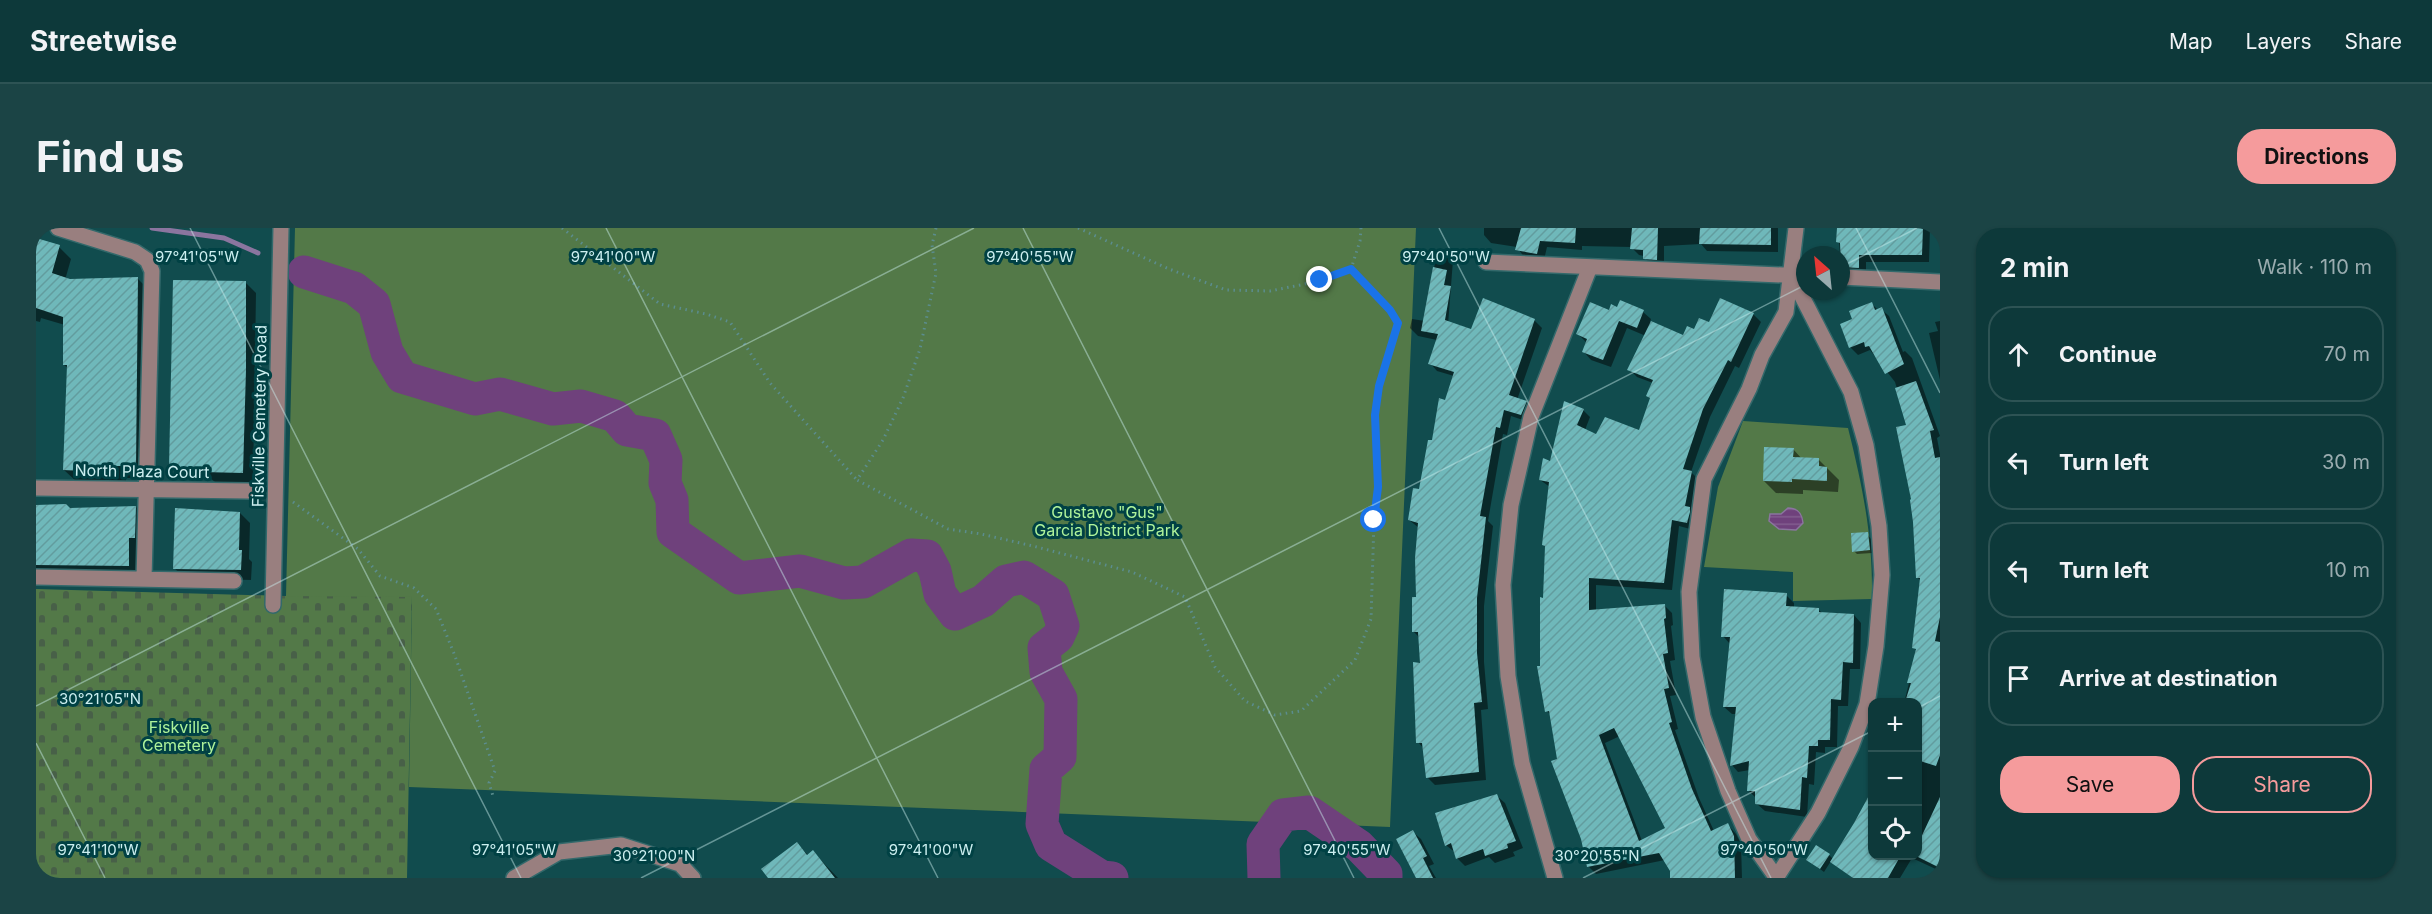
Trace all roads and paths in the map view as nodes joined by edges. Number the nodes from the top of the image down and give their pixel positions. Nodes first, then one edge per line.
1 (58, 228) edge
2 (281, 228) edge
3 (562, 228) edge
4 (936, 228) edge
5 (1078, 228) edge
6 (1361, 228) edge
7 (1796, 228) edge
8 (1797, 246) edge
9 (1486, 262) dead end
10 (1590, 267) junction
11 (1351, 269) junction
12 (1796, 276) edge
13 (1850, 277) edge
14 (1796, 282) edge
15 (1940, 282) edge
16 (1809, 300) edge
17 (857, 480) junction
18 (36, 488) edge
19 (148, 490) junction
20 (248, 491) dead end
21 (276, 492) junction
22 (36, 577) edge
23 (144, 579) junction
24 (234, 581) dead end
25 (273, 605) dead end
26 (493, 796) dead end
27 (1776, 877) edge
28 (514, 878) edge
29 (693, 878) edge
30 (1555, 878) edge

1 - 19 street
2 - 21 street, Fiskville Cemetery Road
3 - 17 path
4 - 17 path
5 - 11 path
6 - 11 path
7 - 8 street
9 - 10 street
10 - 12 street
10 - 30 street
11 - 17 path
13 - 15 street
14 - 27 street
16 - 27 street
18 - 19 street, North Plaza Court
19 - 20 street, North Plaza Court
19 - 23 street
21 - 25 street, Fiskville Cemetery Road
21 - 26 path
22 - 23 street
23 - 24 street
28 - 29 street

